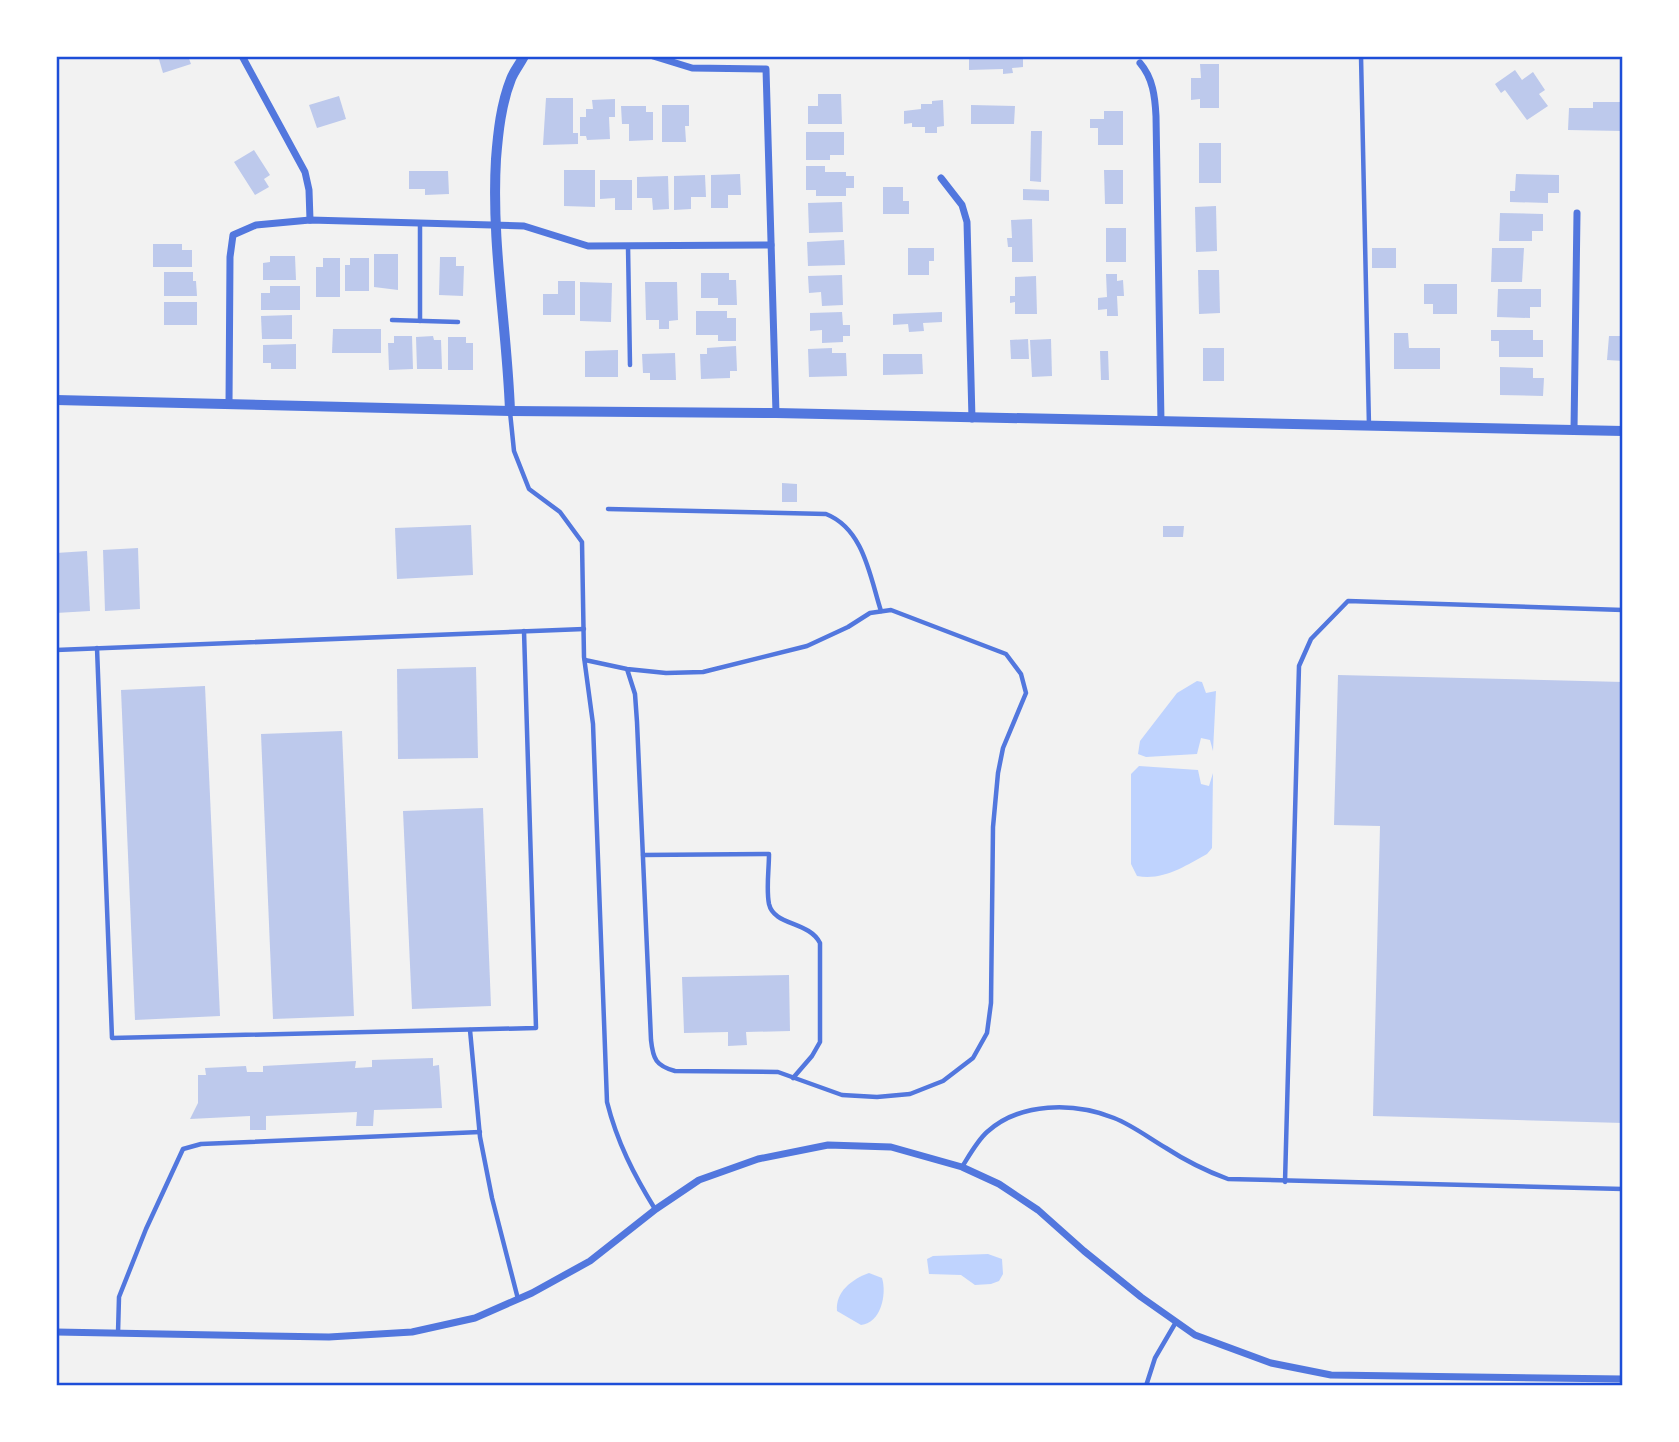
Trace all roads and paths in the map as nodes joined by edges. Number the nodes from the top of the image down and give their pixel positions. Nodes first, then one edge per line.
1 (242, 56) edge
2 (524, 56) edge
3 (653, 56) edge
4 (1361, 56) edge
5 (1140, 63) dead end
6 (941, 178) dead end
7 (1577, 213) dead end
8 (310, 220) junction
9 (420, 224) junction
10 (495, 226) junction
11 (771, 244) junction
12 (628, 245) junction
13 (392, 320) dead end
14 (419, 321) junction
15 (458, 322) dead end
16 (630, 365) dead end
17 (56, 400) edge
18 (229, 404) junction
19 (510, 411) junction
20 (776, 413) junction
21 (972, 419) junction
22 (1161, 422) junction
23 (1369, 426) junction
24 (1574, 430) junction
25 (1623, 431) edge
26 (608, 509) dead end
27 (1623, 610) edge
28 (881, 611) junction
29 (584, 629) junction
30 (524, 631) junction
31 (97, 649) junction
32 (56, 650) edge
33 (585, 660) junction
34 (627, 670) junction
35 (643, 855) junction
36 (470, 1030) junction
37 (793, 1077) junction
38 (480, 1132) junction
39 (962, 1167) junction
40 (1286, 1182) junction
41 (1623, 1189) edge
42 (656, 1209) junction
43 (518, 1299) junction
44 (1177, 1322) junction
45 (56, 1332) edge
46 (118, 1333) junction
47 (1623, 1379) edge
48 (1146, 1386) edge

1 - 8 street
2 - 10 street
3 - 11 street
4 - 23 lane
5 - 22 street
6 - 21 street
7 - 24 street
8 - 9 street
8 - 18 street
9 - 10 street
9 - 14 lane
10 - 12 street
10 - 19 street
11 - 12 street
11 - 20 street
12 - 16 lane
13 - 14 lane
14 - 15 lane
17 - 18 street
18 - 19 street
19 - 20 street
19 - 29 lane
20 - 21 street
21 - 22 street
22 - 23 street
23 - 24 street
24 - 25 street
26 - 28 lane
27 - 40 lane
28 - 34 lane
28 - 37 lane
29 - 30 lane
29 - 33 lane
30 - 31 lane
30 - 36 lane
31 - 32 lane
31 - 36 lane
33 - 34 lane
33 - 42 lane
34 - 35 lane
35 - 37 lane
35 - 37 lane
36 - 38 lane
38 - 43 lane
38 - 46 lane
39 - 40 lane
39 - 42 street
39 - 44 street
40 - 41 lane
42 - 43 street
43 - 46 street
44 - 47 street
44 - 48 lane
45 - 46 street

